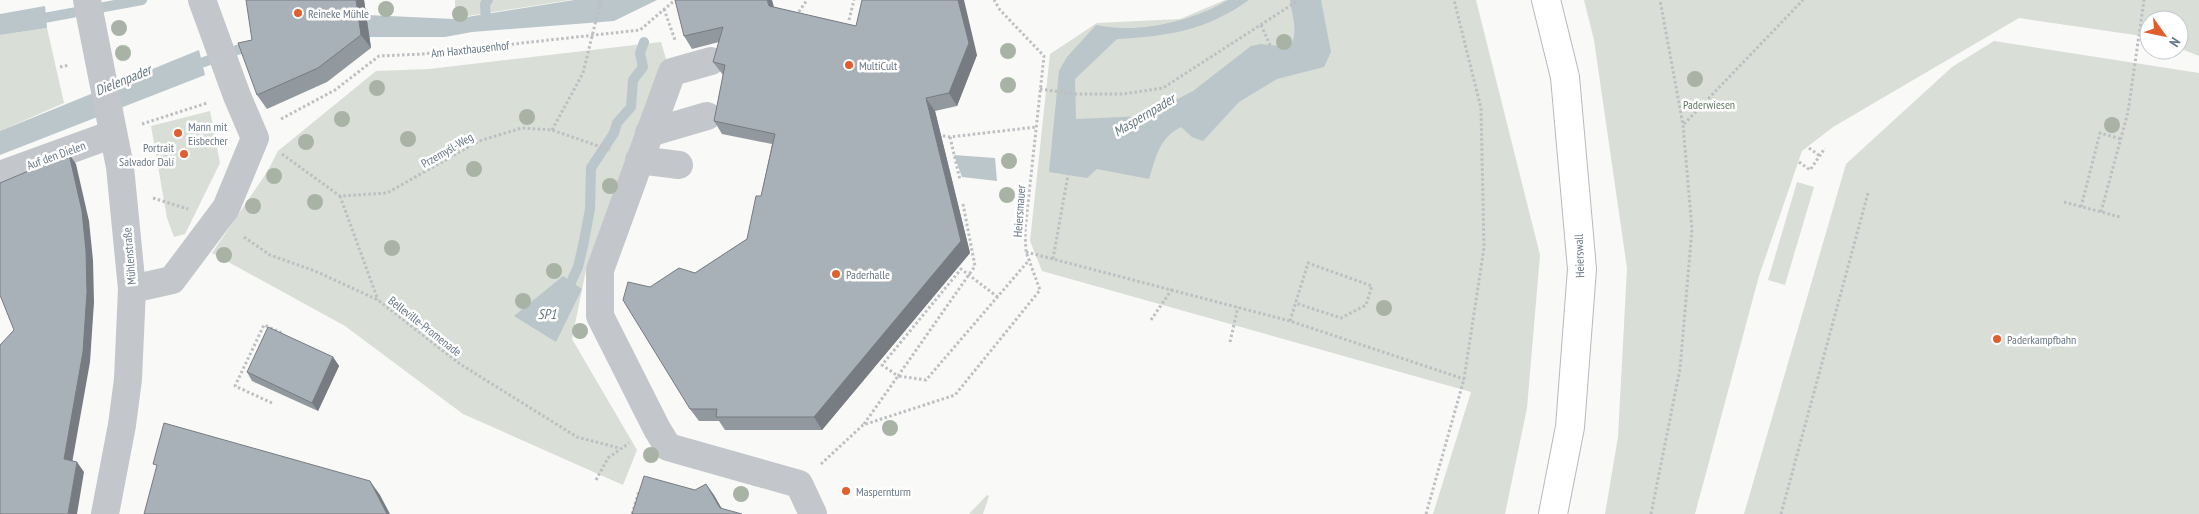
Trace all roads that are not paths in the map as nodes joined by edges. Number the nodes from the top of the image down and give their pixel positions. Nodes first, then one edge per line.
1 (1546, 0) edge
2 (205, 1) edge
3 (89, 10) edge
4 (711, 61) edge
5 (707, 116) dead end
6 (111, 124) junction
7 (649, 133) junction
8 (638, 160) junction
9 (679, 165) dead end
10 (0, 175) edge
11 (132, 289) junction
12 (105, 514) edge
13 (813, 514) edge
14 (1553, 514) edge

1 - 14 main road, Heierswall
2 - 11 street
3 - 6 street, Mühlenstraße
4 - 7 street
5 - 7 street
6 - 10 street, Auf den Dielen
6 - 11 street, Mühlenstraße
7 - 8 street
8 - 9 street
8 - 13 street
11 - 12 street, Mühlenstraße

